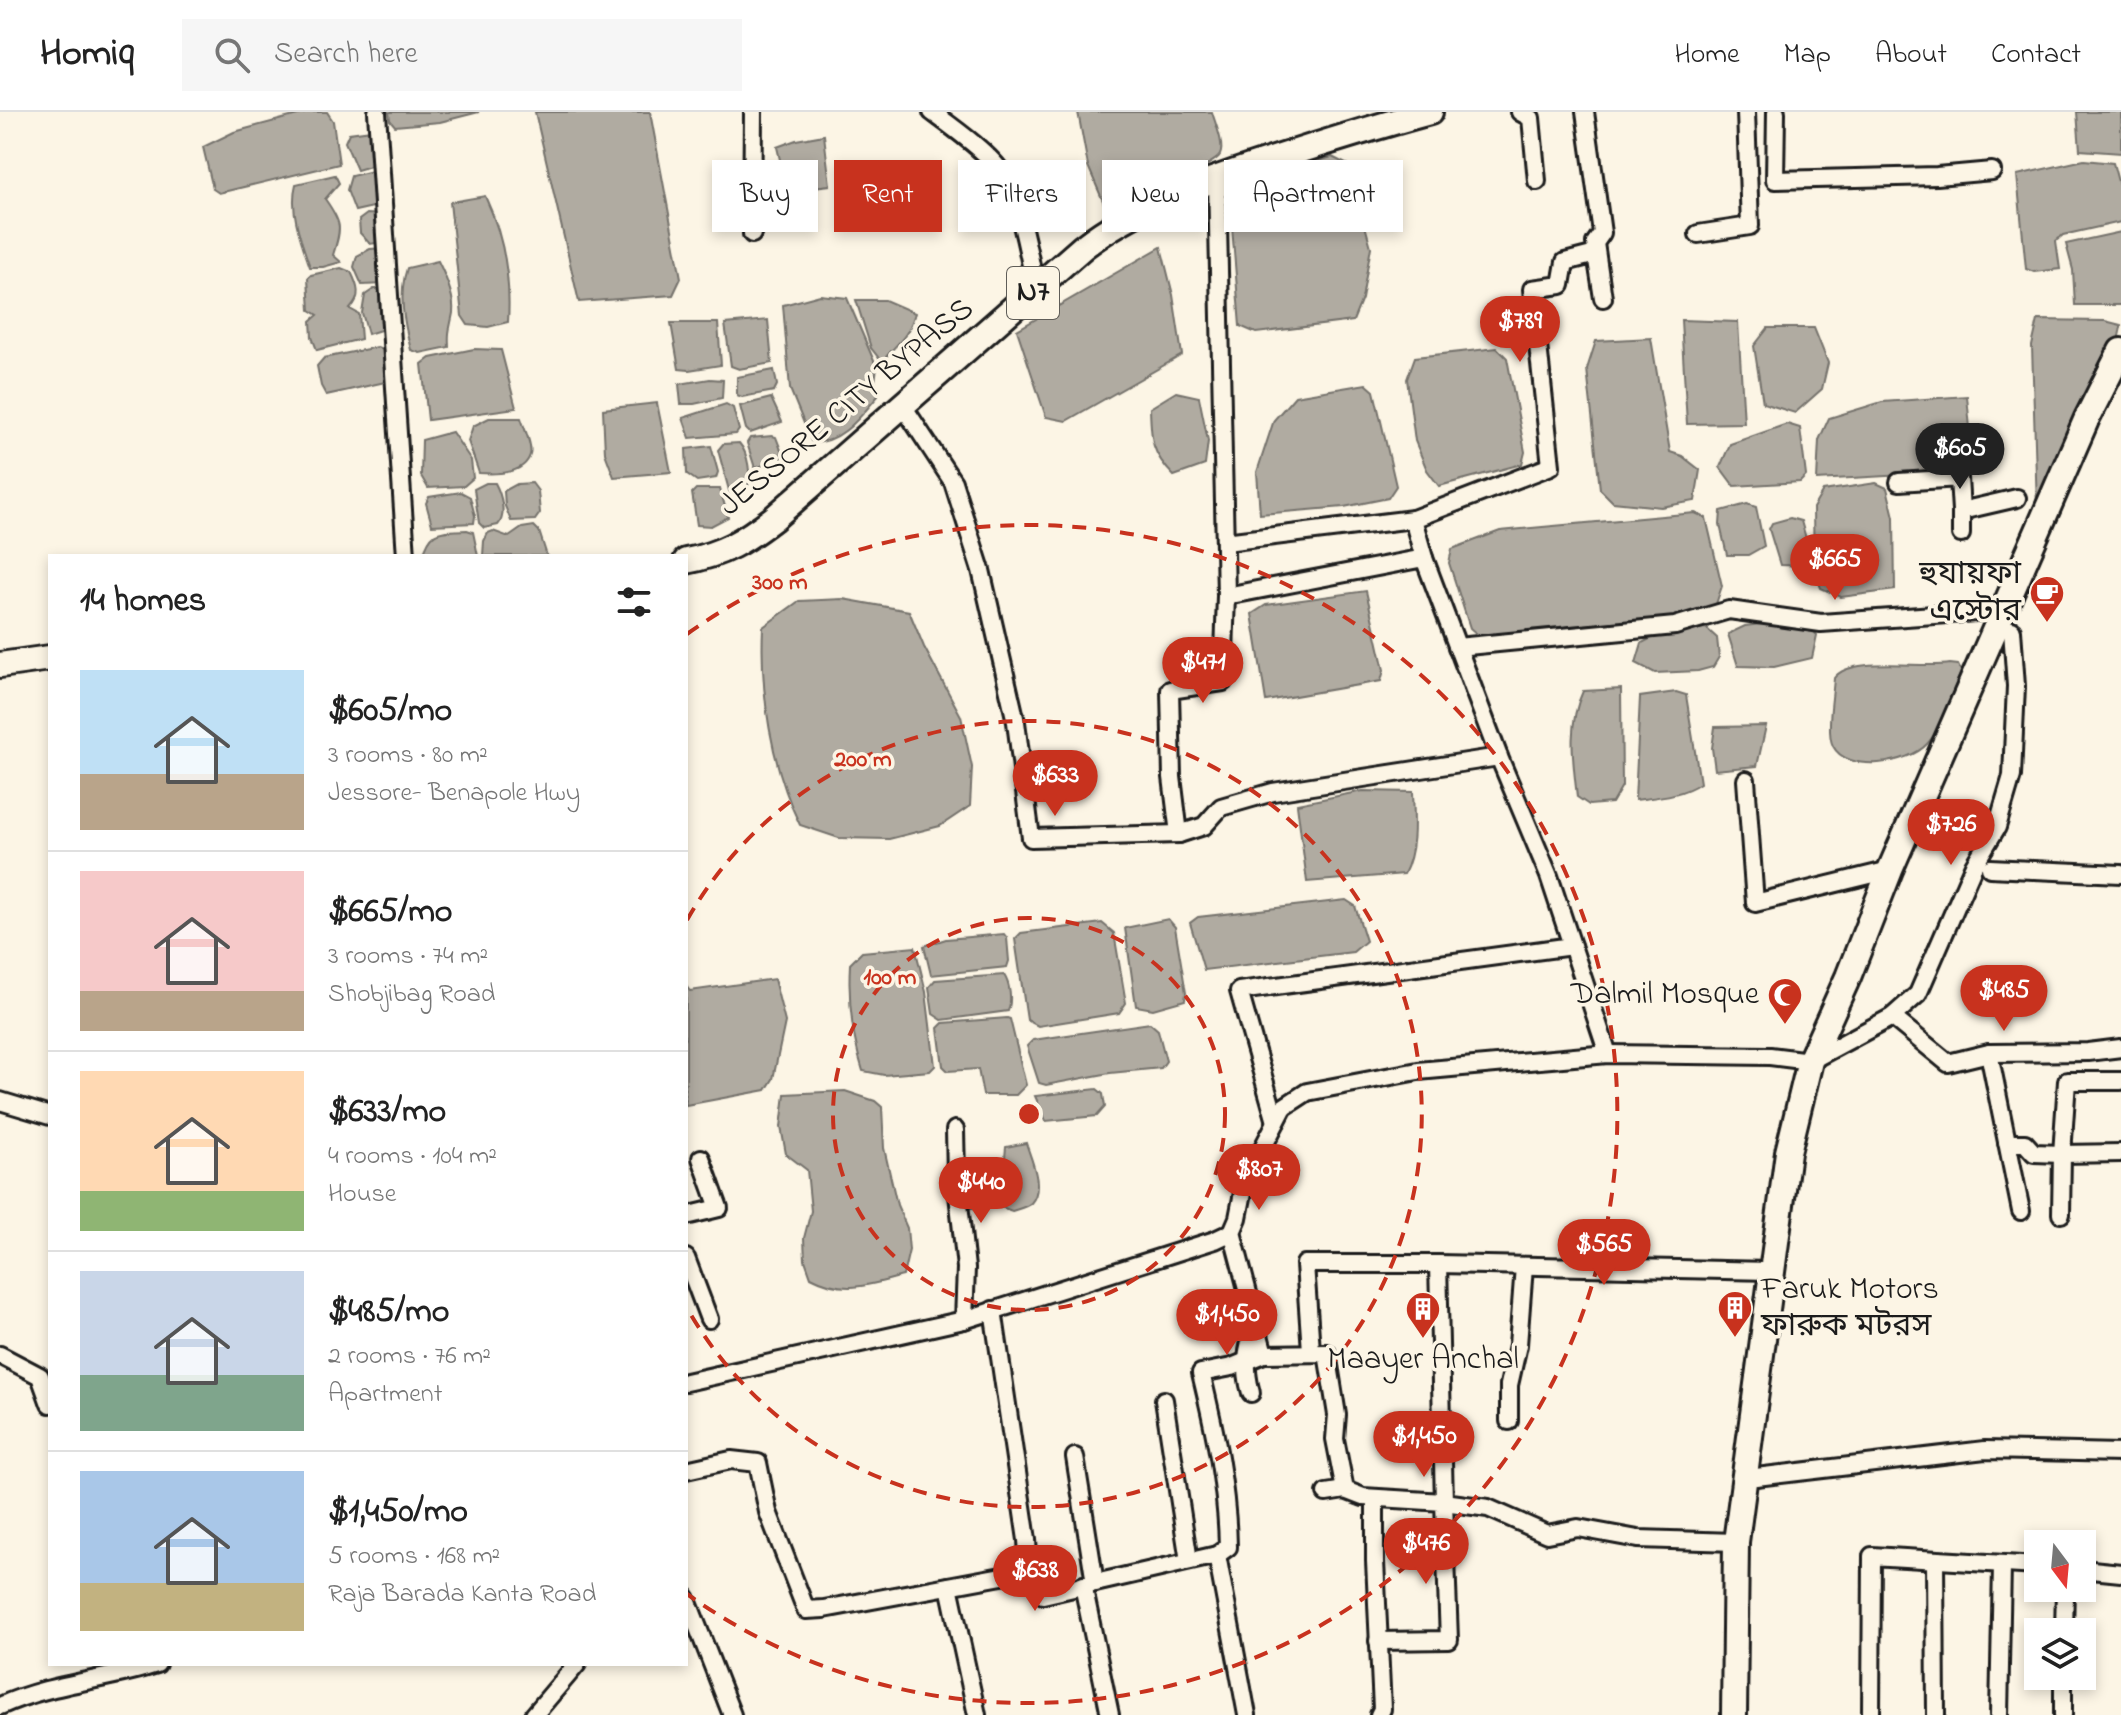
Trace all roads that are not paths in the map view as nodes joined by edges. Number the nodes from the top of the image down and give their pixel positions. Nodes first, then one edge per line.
1 (377, 112) edge
2 (753, 112) edge
3 (932, 112) edge
4 (1430, 112) edge
5 (1520, 112) edge
6 (1585, 112) edge
7 (1746, 112) edge
8 (1776, 112) edge
9 (1992, 171) dead end
10 (1217, 178) junction
11 (1775, 180) junction
12 (1537, 181) dead end
13 (1748, 181) junction
14 (752, 234) dead end
15 (1698, 234) dead end
16 (1036, 290) junction
17 (2121, 351) edge
18 (2121, 385) edge
19 (903, 406) junction
20 (1899, 482) dead end
21 (2017, 498) dead end
22 (1961, 511) junction
23 (1413, 519) junction
24 (1961, 534) dead end
25 (1225, 542) junction
26 (406, 554) edge
27 (1424, 558) junction
28 (688, 561) edge
29 (1226, 596) junction
30 (2009, 620) junction
31 (1457, 647) junction
32 (48, 658) edge
33 (0, 665) edge
34 (1499, 757) junction
35 (1746, 780) dead end
36 (1179, 834) junction
37 (1990, 868) dead end
38 (1890, 870) junction
39 (2121, 874) edge
40 (1572, 946) junction
41 (1892, 1017) junction
42 (2121, 1048) edge
43 (1989, 1053) junction
44 (1608, 1054) junction
45 (1820, 1055) junction
46 (2121, 1081) edge
47 (0, 1101) edge
48 (48, 1115) edge
49 (1276, 1122) junction
50 (955, 1130) dead end
51 (2007, 1143) junction
52 (2121, 1153) edge
53 (2062, 1154) junction
54 (701, 1158) dead end
55 (2021, 1211) dead end
56 (2061, 1214) dead end
57 (688, 1216) edge
58 (1232, 1232) junction
59 (688, 1263) edge
60 (1438, 1264) junction
61 (1524, 1266) junction
62 (1771, 1271) junction
63 (993, 1310) junction
64 (709, 1319) dead end
65 (964, 1320) junction
66 (1256, 1324) junction
67 (1311, 1351) junction
68 (1264, 1354) junction
69 (0, 1355) edge
70 (688, 1382) edge
71 (1251, 1393) dead end
72 (48, 1398) edge
73 (1164, 1400) dead end
74 (1509, 1421) dead end
75 (2121, 1453) edge
76 (1075, 1457) dead end
77 (688, 1470) edge
78 (1756, 1477) junction
79 (1345, 1490) junction
80 (1326, 1493) dead end
81 (1375, 1498) junction
82 (1444, 1502) junction
83 (1736, 1542) junction
84 (1217, 1555) junction
85 (1935, 1560) junction
86 (1189, 1561) junction
87 (2002, 1566) junction
88 (2024, 1566) edge
89 (2096, 1570) edge
90 (1029, 1571) junction
91 (2121, 1573) edge
92 (1089, 1584) junction
93 (949, 1586) junction
94 (688, 1602) edge
95 (1378, 1641) junction
96 (151, 1666) edge
97 (575, 1666) edge
98 (2063, 1690) edge
99 (0, 1706) edge
100 (534, 1715) edge
101 (732, 1715) edge
102 (977, 1715) edge
103 (1110, 1715) edge
104 (1247, 1715) edge
105 (1379, 1715) edge
106 (1734, 1715) edge
107 (1748, 1715) edge
108 (1871, 1715) edge
109 (1936, 1715) edge
110 (1999, 1715) edge
111 (2063, 1715) edge

1 - 26 street
2 - 14 street
3 - 16 street
4 - 10 highway, JESSORE CITY BYPASS / N7
5 - 12 street
6 - 23 street
7 - 13 street
8 - 11 street
9 - 11 street
10 - 16 highway, JESSORE CITY BYPASS / N7
10 - 25 street
11 - 13 street
13 - 15 street
16 - 19 highway, JESSORE CITY BYPASS / N7
17 - 30 highway
18 - 30 highway
19 - 28 highway, JESSORE CITY BYPASS / N7
19 - 36 street
20 - 22 street
21 - 22 street
22 - 24 street
23 - 25 street
23 - 27 street
25 - 29 street
27 - 29 street
27 - 31 street
29 - 36 street
30 - 31 street
30 - 38 highway
30 - 41 street
30 - 45 highway
31 - 34 street
32 - 33 highway
34 - 36 street
34 - 40 street
35 - 38 street
37 - 39 street
38 - 45 highway
40 - 44 street
40 - 49 street
41 - 43 street
41 - 45 street
42 - 43 street
43 - 51 street
44 - 45 street
44 - 49 street
45 - 62 highway
45 - 78 highway
46 - 53 street
47 - 48 street
49 - 58 street
50 - 65 street
51 - 53 street
51 - 55 street
52 - 53 street
53 - 56 street
54 - 57 street
58 - 63 street
58 - 66 street
59 - 64 street
60 - 61 street
60 - 67 street
60 - 82 street
61 - 62 street
61 - 74 street
62 - 83 highway
63 - 65 street
63 - 90 street
65 - 70 street
66 - 68 street
66 - 71 street
67 - 68 street
67 - 79 street
68 - 84 street
69 - 72 street
73 - 86 street
75 - 78 street
76 - 92 street
77 - 93 street
78 - 107 highway
79 - 80 street
79 - 81 street
81 - 82 street
81 - 95 street
82 - 83 street
82 - 95 street
83 - 106 highway
84 - 86 street
84 - 104 street
85 - 87 street
85 - 108 street
85 - 109 street
86 - 92 street
87 - 88 street
87 - 110 street
89 - 91 street
90 - 92 street
90 - 93 street
92 - 103 street
93 - 102 street
94 - 101 street
95 - 105 street
96 - 99 street
97 - 100 street
98 - 111 street

